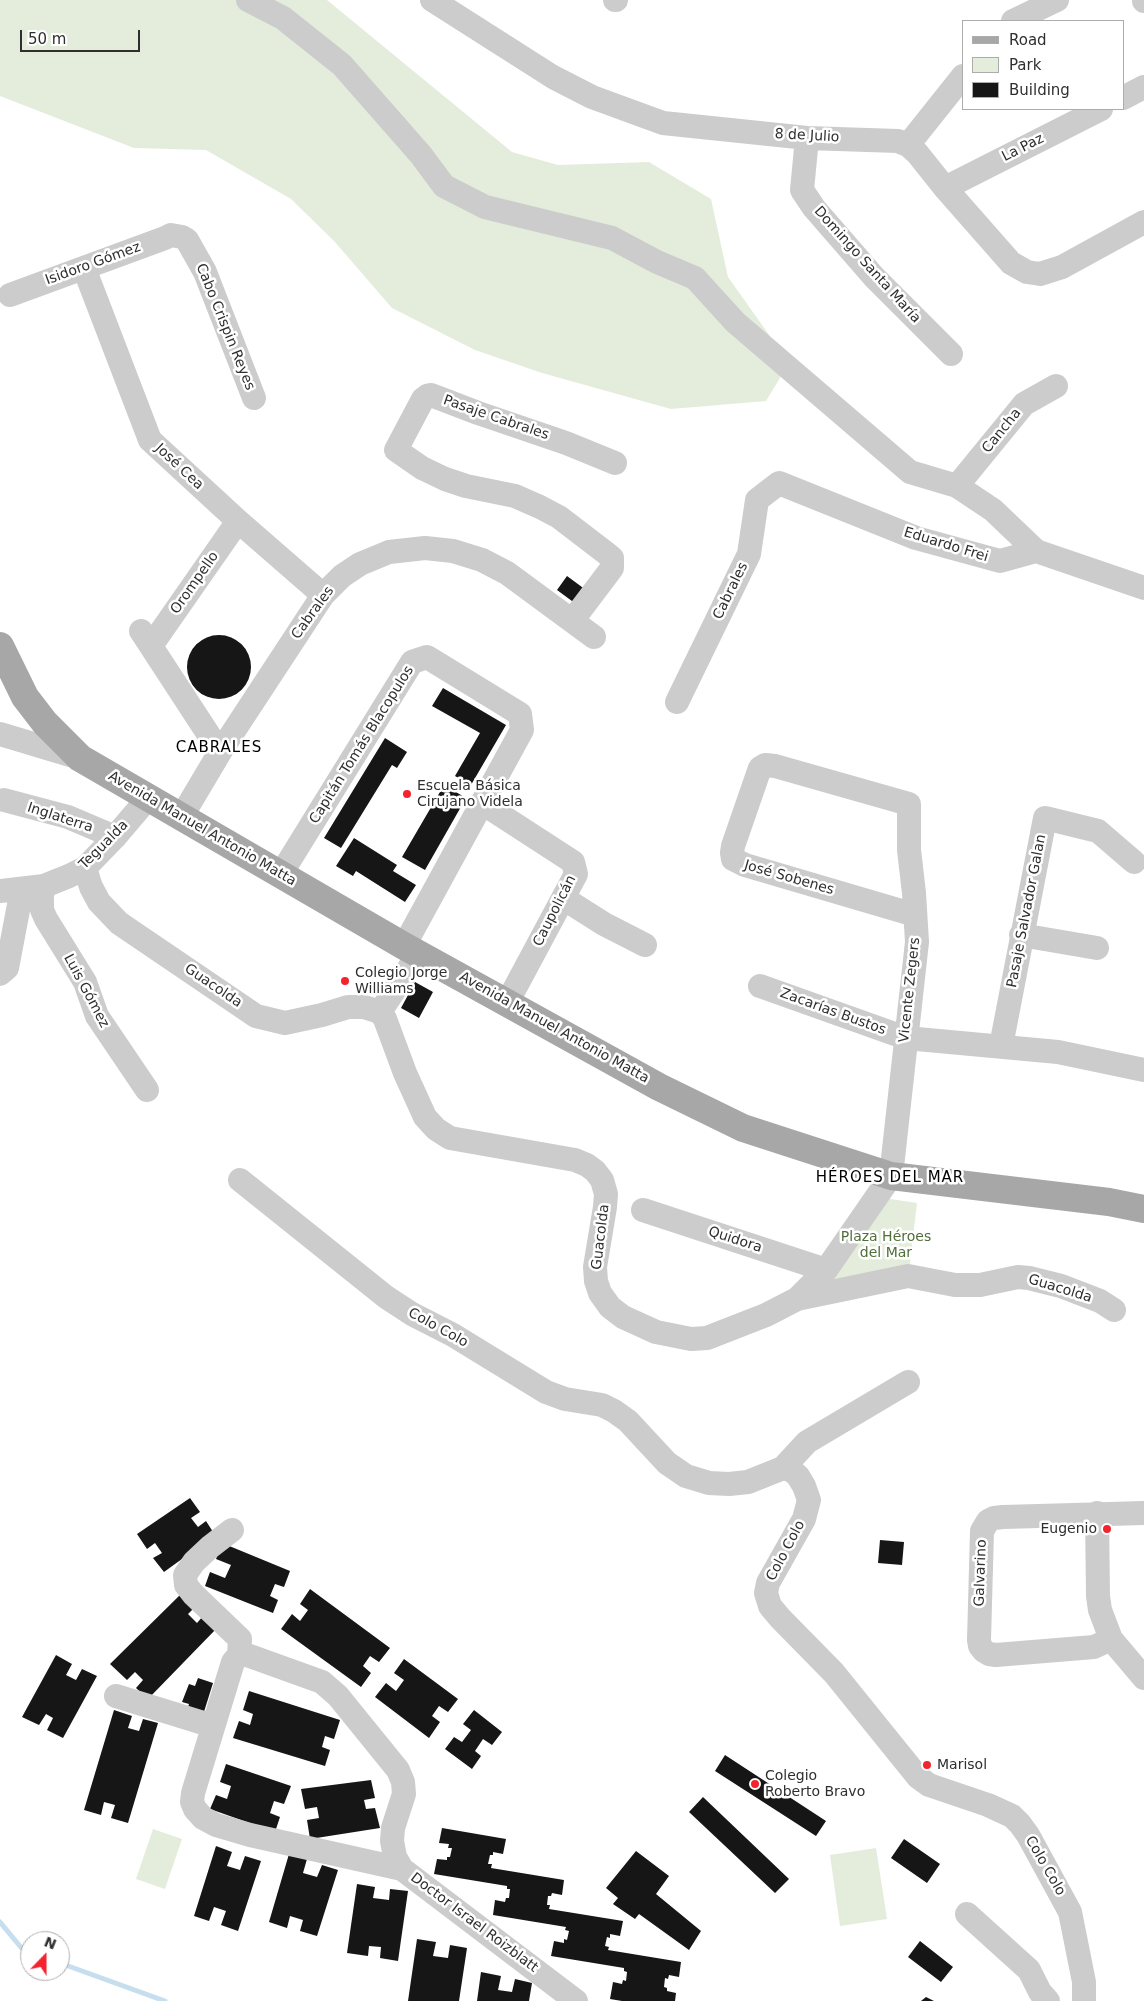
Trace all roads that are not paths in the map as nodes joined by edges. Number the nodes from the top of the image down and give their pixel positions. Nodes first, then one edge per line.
1 (248, 0) edge
2 (432, 0) edge
3 (1057, 0) edge
4 (1015, 20) edge
5 (962, 77) edge
6 (1144, 87) edge
7 (1124, 97) edge
8 (1099, 110) edge
9 (807, 138) junction
10 (908, 145) junction
11 (945, 188) junction
12 (1144, 222) edge
13 (176, 235) joint
14 (84, 268) junction
15 (10, 295) dead end
16 (951, 354) dead end
17 (1056, 386) dead end
18 (254, 398) dead end
19 (615, 463) dead end
20 (779, 483) joint
21 (957, 486) junction
22 (238, 521) junction
23 (1036, 551) junction
24 (1144, 588) edge
25 (323, 595) junction
26 (572, 622) junction
27 (594, 637) dead end
28 (0, 646) edge
29 (677, 702) dead end
30 (0, 734) edge
31 (220, 752) junction
32 (80, 758) junction
33 (149, 797) junction
34 (4, 800) dead end
35 (482, 803) junction
36 (909, 804) joint
37 (182, 816) junction
38 (115, 837) junction
39 (1134, 862) dead end
40 (85, 868) junction
41 (281, 874) junction
42 (22, 889) edge
43 (563, 898) junction
44 (915, 915) junction
45 (1021, 935) junction
46 (645, 945) dead end
47 (1098, 948) dead end
48 (412, 949) junction
49 (0, 974) edge
50 (760, 986) dead end
51 (507, 1002) junction
52 (380, 1012) junction
53 (906, 1038) junction
54 (1001, 1046) junction
55 (1144, 1070) edge
56 (147, 1090) dead end
57 (891, 1176) junction
58 (240, 1180) dead end
59 (1144, 1209) edge
60 (643, 1210) dead end
61 (826, 1270) junction
62 (797, 1299) junction
63 (1114, 1310) dead end
64 (908, 1382) dead end
65 (783, 1468) junction
66 (1097, 1513) junction
67 (1144, 1513) edge
68 (232, 1530) dead end
69 (1112, 1639) junction
70 (239, 1655) junction
71 (1144, 1678) edge
72 (116, 1696) dead end
73 (213, 1726) junction
74 (402, 1869) junction
75 (966, 1914) dead end
76 (576, 2001) edge
77 (1048, 2001) edge
78 (1084, 2001) edge

1 - 21 street
2 - 9 street, 8 de Julio
3 - 4 street
5 - 10 street
6 - 7 street
8 - 11 street, La Paz
9 - 10 street, 8 de Julio
9 - 16 street, Domingo Santa María
10 - 11 street
11 - 12 street
13 - 14 street, Isidoro Gómez
13 - 18 street, Cabo Crispin Reyes
14 - 15 street, Isidoro Gómez
14 - 22 street, José Cea
17 - 21 street, Cancha
19 - 26 street, Pasaje Cabrales
20 - 23 street, Eduardo Frei
20 - 29 street, Cabrales
21 - 23 street
22 - 25 street, José Cea
22 - 31 street, Orompello
23 - 24 street
25 - 26 street, Cabrales
25 - 31 street, Cabrales
26 - 27 street, Cabrales
28 - 32 main road, Avenida Manuel Antonio Matta
30 - 32 street
31 - 37 street, Cabrales
32 - 33 main road, Avenida Manuel Antonio Matta
33 - 37 main road, Avenida Manuel Antonio Matta
33 - 38 street, Tegualda
34 - 38 street, Inglaterra
35 - 41 street, Capitán Tomás Blacopulos
35 - 43 street, Caupolicán
35 - 48 street, Capitán Tomás Blacopulos
36 - 44 street, Vicente Zegers
36 - 44 street, José Sobenes
37 - 41 main road, Avenida Manuel Antonio Matta
38 - 40 street, Tegualda
39 - 45 street, Pasaje Salvador Galan
40 - 42 street, Tegualda
40 - 52 street, Guacolda
41 - 48 main road, Avenida Manuel Antonio Matta
42 - 49 street
42 - 56 street, Luis Gómez
43 - 46 street
43 - 51 street, Caupolicán
44 - 53 street, Vicente Zegers
45 - 47 street
45 - 54 street, Pasaje Salvador Galan
48 - 51 main road, Avenida Manuel Antonio Matta
48 - 52 street
50 - 53 street, Zacarías Bustos
51 - 57 main road, Avenida Manuel Antonio Matta
52 - 62 street, Guacolda
53 - 54 street, Zacarías Bustos
53 - 57 street, Vicente Zegers
54 - 55 street, Zacarías Bustos
57 - 59 main road, Avenida Manuel Antonio Matta
57 - 61 street, Guacolda
58 - 65 street, Colo Colo
60 - 61 street, Quidora
61 - 62 street, Guacolda
62 - 63 street, Guacolda
64 - 65 street
65 - 78 street, Colo Colo
66 - 67 street, Galvarino
66 - 69 street
66 - 69 street, Galvarino
68 - 70 street
69 - 71 street
70 - 73 street
70 - 74 street, Doctor Israel Roizblatt
72 - 73 street
73 - 74 street
74 - 76 street, Doctor Israel Roizblatt
75 - 77 street

